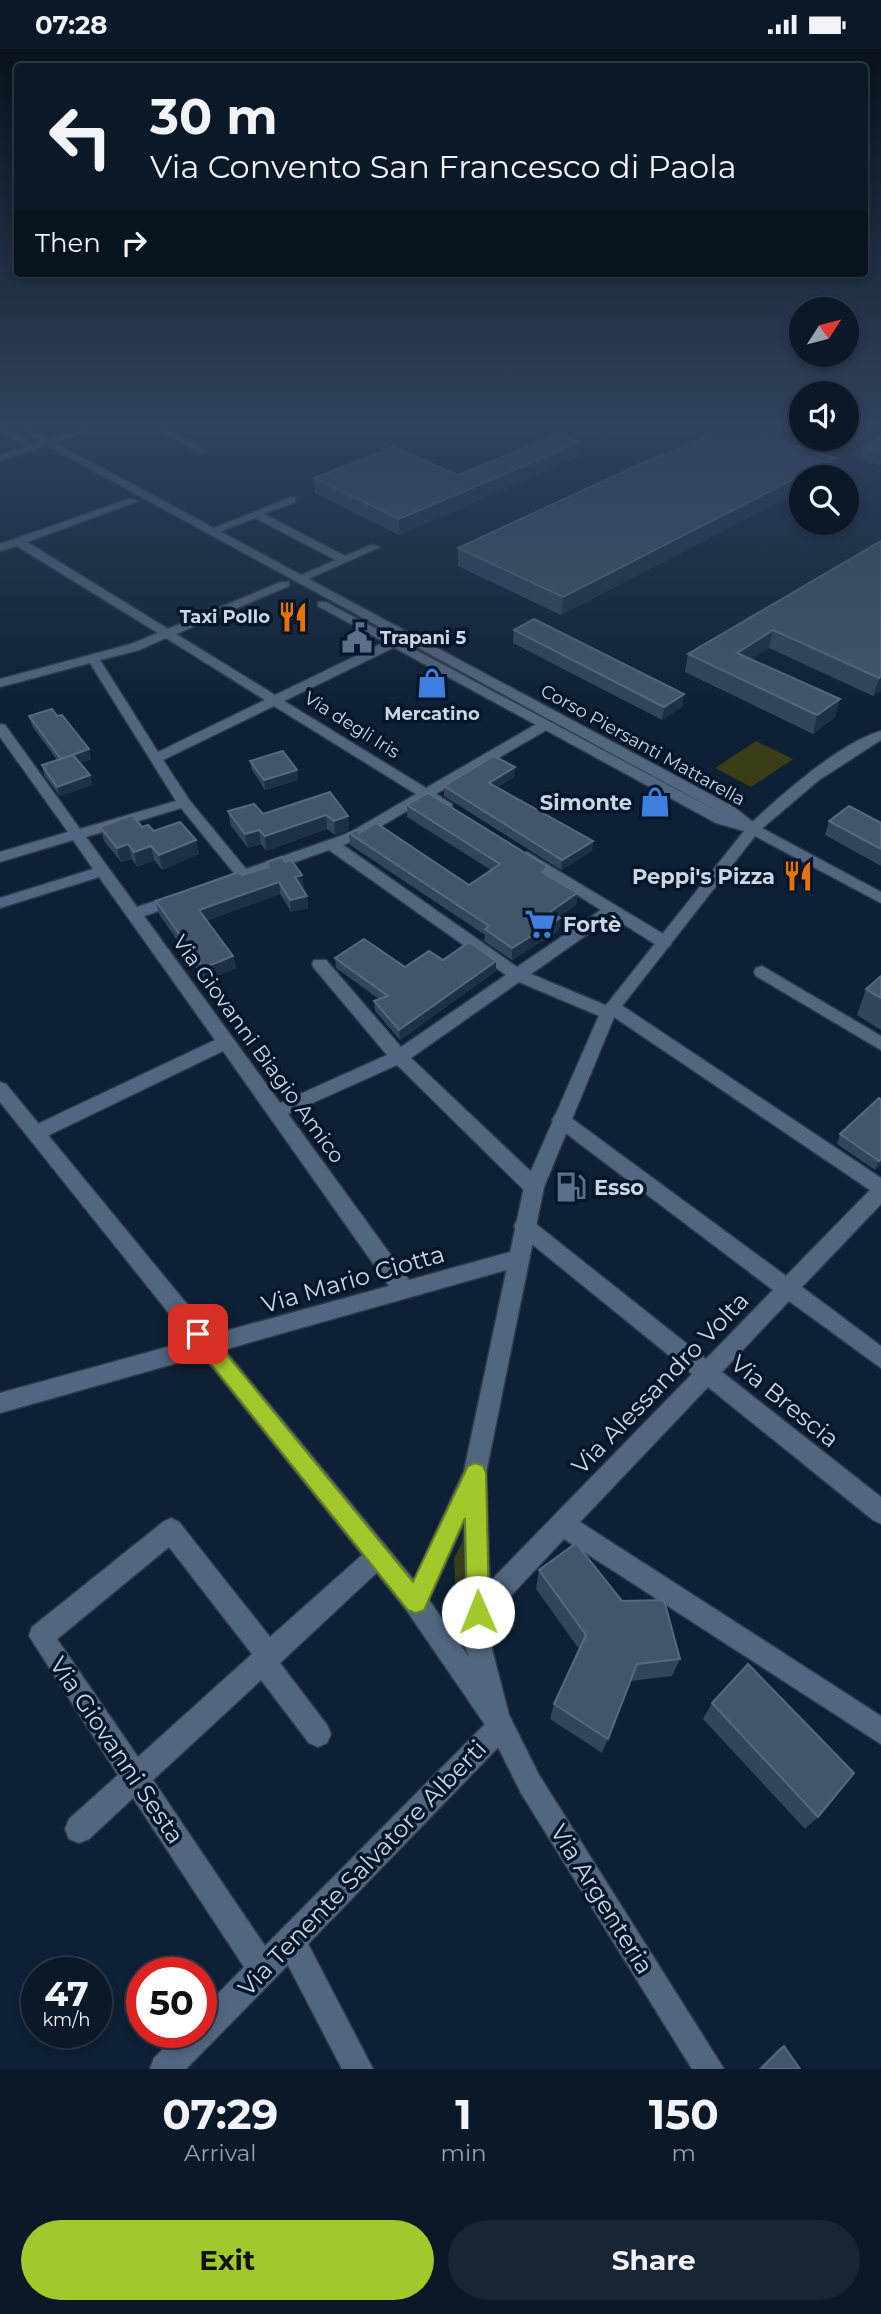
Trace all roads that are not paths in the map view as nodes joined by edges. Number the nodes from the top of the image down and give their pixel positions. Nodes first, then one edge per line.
1 (71, 523) edge
2 (174, 523) edge
3 (198, 523) edge
4 (232, 523) edge
5 (274, 523) edge
6 (212, 531) junction
7 (19, 542) junction
8 (375, 547) dead end
9 (0, 548) edge
10 (345, 559) junction
11 (301, 579) junction
12 (285, 584) junction
13 (169, 635) junction
14 (393, 643) junction
15 (94, 660) junction
16 (0, 683) edge
17 (508, 691) junction
18 (495, 698) junction
19 (276, 700) junction
20 (545, 725) junction
21 (0, 728) edge
22 (880, 735) edge
23 (156, 758) junction
24 (427, 795) junction
25 (184, 803) junction
26 (461, 816) edge
27 (753, 829) junction
28 (77, 834) junction
29 (331, 844) junction
30 (519, 852) edge
31 (0, 857) edge
32 (103, 871) junction
33 (243, 875) junction
34 (219, 884) edge
35 (195, 893) edge
36 (881, 898) edge
37 (0, 903) edge
38 (611, 909) junction
39 (134, 914) junction
40 (664, 942) junction
41 (320, 964) dead end
42 (762, 972) dead end
43 (516, 974) junction
44 (610, 1010) junction
45 (226, 1042) junction
46 (881, 1044) edge
47 (399, 1056) junction
48 (0, 1089) edge
49 (276, 1112) junction
50 (561, 1121) junction
51 (36, 1133) junction
52 (534, 1187) junction
53 (881, 1189) edge
54 (524, 1226) junction
55 (517, 1259) junction
56 (788, 1288) junction
57 (405, 1291) junction
58 (208, 1347) junction
59 (881, 1357) edge
60 (707, 1372) junction
61 (0, 1403) edge
62 (475, 1473) junction
63 (881, 1512) edge
64 (562, 1524) junction
65 (378, 1556) junction
66 (416, 1602) junction
67 (478, 1612) junction
68 (266, 1659) junction
69 (501, 1726) junction
70 (881, 1731) edge
71 (318, 1734) dead end
72 (136, 1778) junction
73 (79, 1829) dead end
74 (291, 1941) junction
75 (264, 1969) junction
76 (164, 2069) edge
77 (358, 2069) edge
78 (709, 2069) edge

1 - 7 street
2 - 12 street, Corso Piersanti Mattarella
3 - 6 street, Corso Piersanti Mattarella
4 - 6 street
5 - 10 street
6 - 11 street, Corso Piersanti Mattarella
7 - 9 street
7 - 13 street, Via degli Iris
8 - 10 street
10 - 11 street
11 - 17 street, Corso Piersanti Mattarella
12 - 13 street
12 - 14 street, Corso Piersanti Mattarella
13 - 15 street
13 - 19 street, Via degli Iris
14 - 18 street, Corso Piersanti Mattarella
14 - 19 street
15 - 16 street
15 - 23 street
17 - 18 street
17 - 27 street, Corso Piersanti Mattarella
18 - 20 street, Corso Piersanti Mattarella
19 - 23 street
19 - 24 street, Via degli Iris
20 - 24 street
20 - 27 street, Corso Piersanti Mattarella
21 - 28 street, Via Giovanni Biagio Amico
22 - 27 street
23 - 25 street
24 - 26 street, Via degli Iris
24 - 29 street
25 - 28 street
25 - 33 street
27 - 36 street
27 - 40 street
28 - 31 street
28 - 32 street, Via Giovanni Biagio Amico
29 - 33 street
29 - 43 street
30 - 38 street
32 - 37 street
32 - 39 street, Via Giovanni Biagio Amico
33 - 34 street
35 - 39 street
38 - 40 street
38 - 43 street
39 - 45 street, Via Giovanni Biagio Amico
40 - 44 street
41 - 47 street
42 - 46 street
43 - 44 street
43 - 47 street
44 - 50 street
44 - 53 street
45 - 49 street, Via Giovanni Biagio Amico
45 - 51 street
47 - 49 street
47 - 52 street
48 - 51 street
49 - 57 street, Via Giovanni Biagio Amico
50 - 52 street
50 - 56 street
51 - 58 street
52 - 54 street
53 - 56 street, Via Alessandro Volta
54 - 55 street
54 - 60 street, Via Brescia
55 - 57 street, Via Mario Ciotta
55 - 62 street
56 - 59 street
56 - 60 street, Via Alessandro Volta
57 - 58 street, Via Mario Ciotta
58 - 61 street, Via Mario Ciotta
58 - 65 street
60 - 63 street, Via Brescia
60 - 64 street, Via Alessandro Volta
62 - 66 street
62 - 67 street
64 - 67 street, Via Alessandro Volta
64 - 70 street
65 - 66 street
65 - 68 street
66 - 69 street
67 - 69 street
68 - 71 street
68 - 72 street
68 - 72 street, Via Giovanni Sesta
69 - 74 street, Via Tenente Salvatore Alberti
69 - 78 street, Via Argenteria
72 - 73 street
72 - 75 street, Via Giovanni Sesta
74 - 75 street, Via Tenente Salvatore Alberti
74 - 77 street
75 - 76 street, Via Tenente Salvatore Alberti

